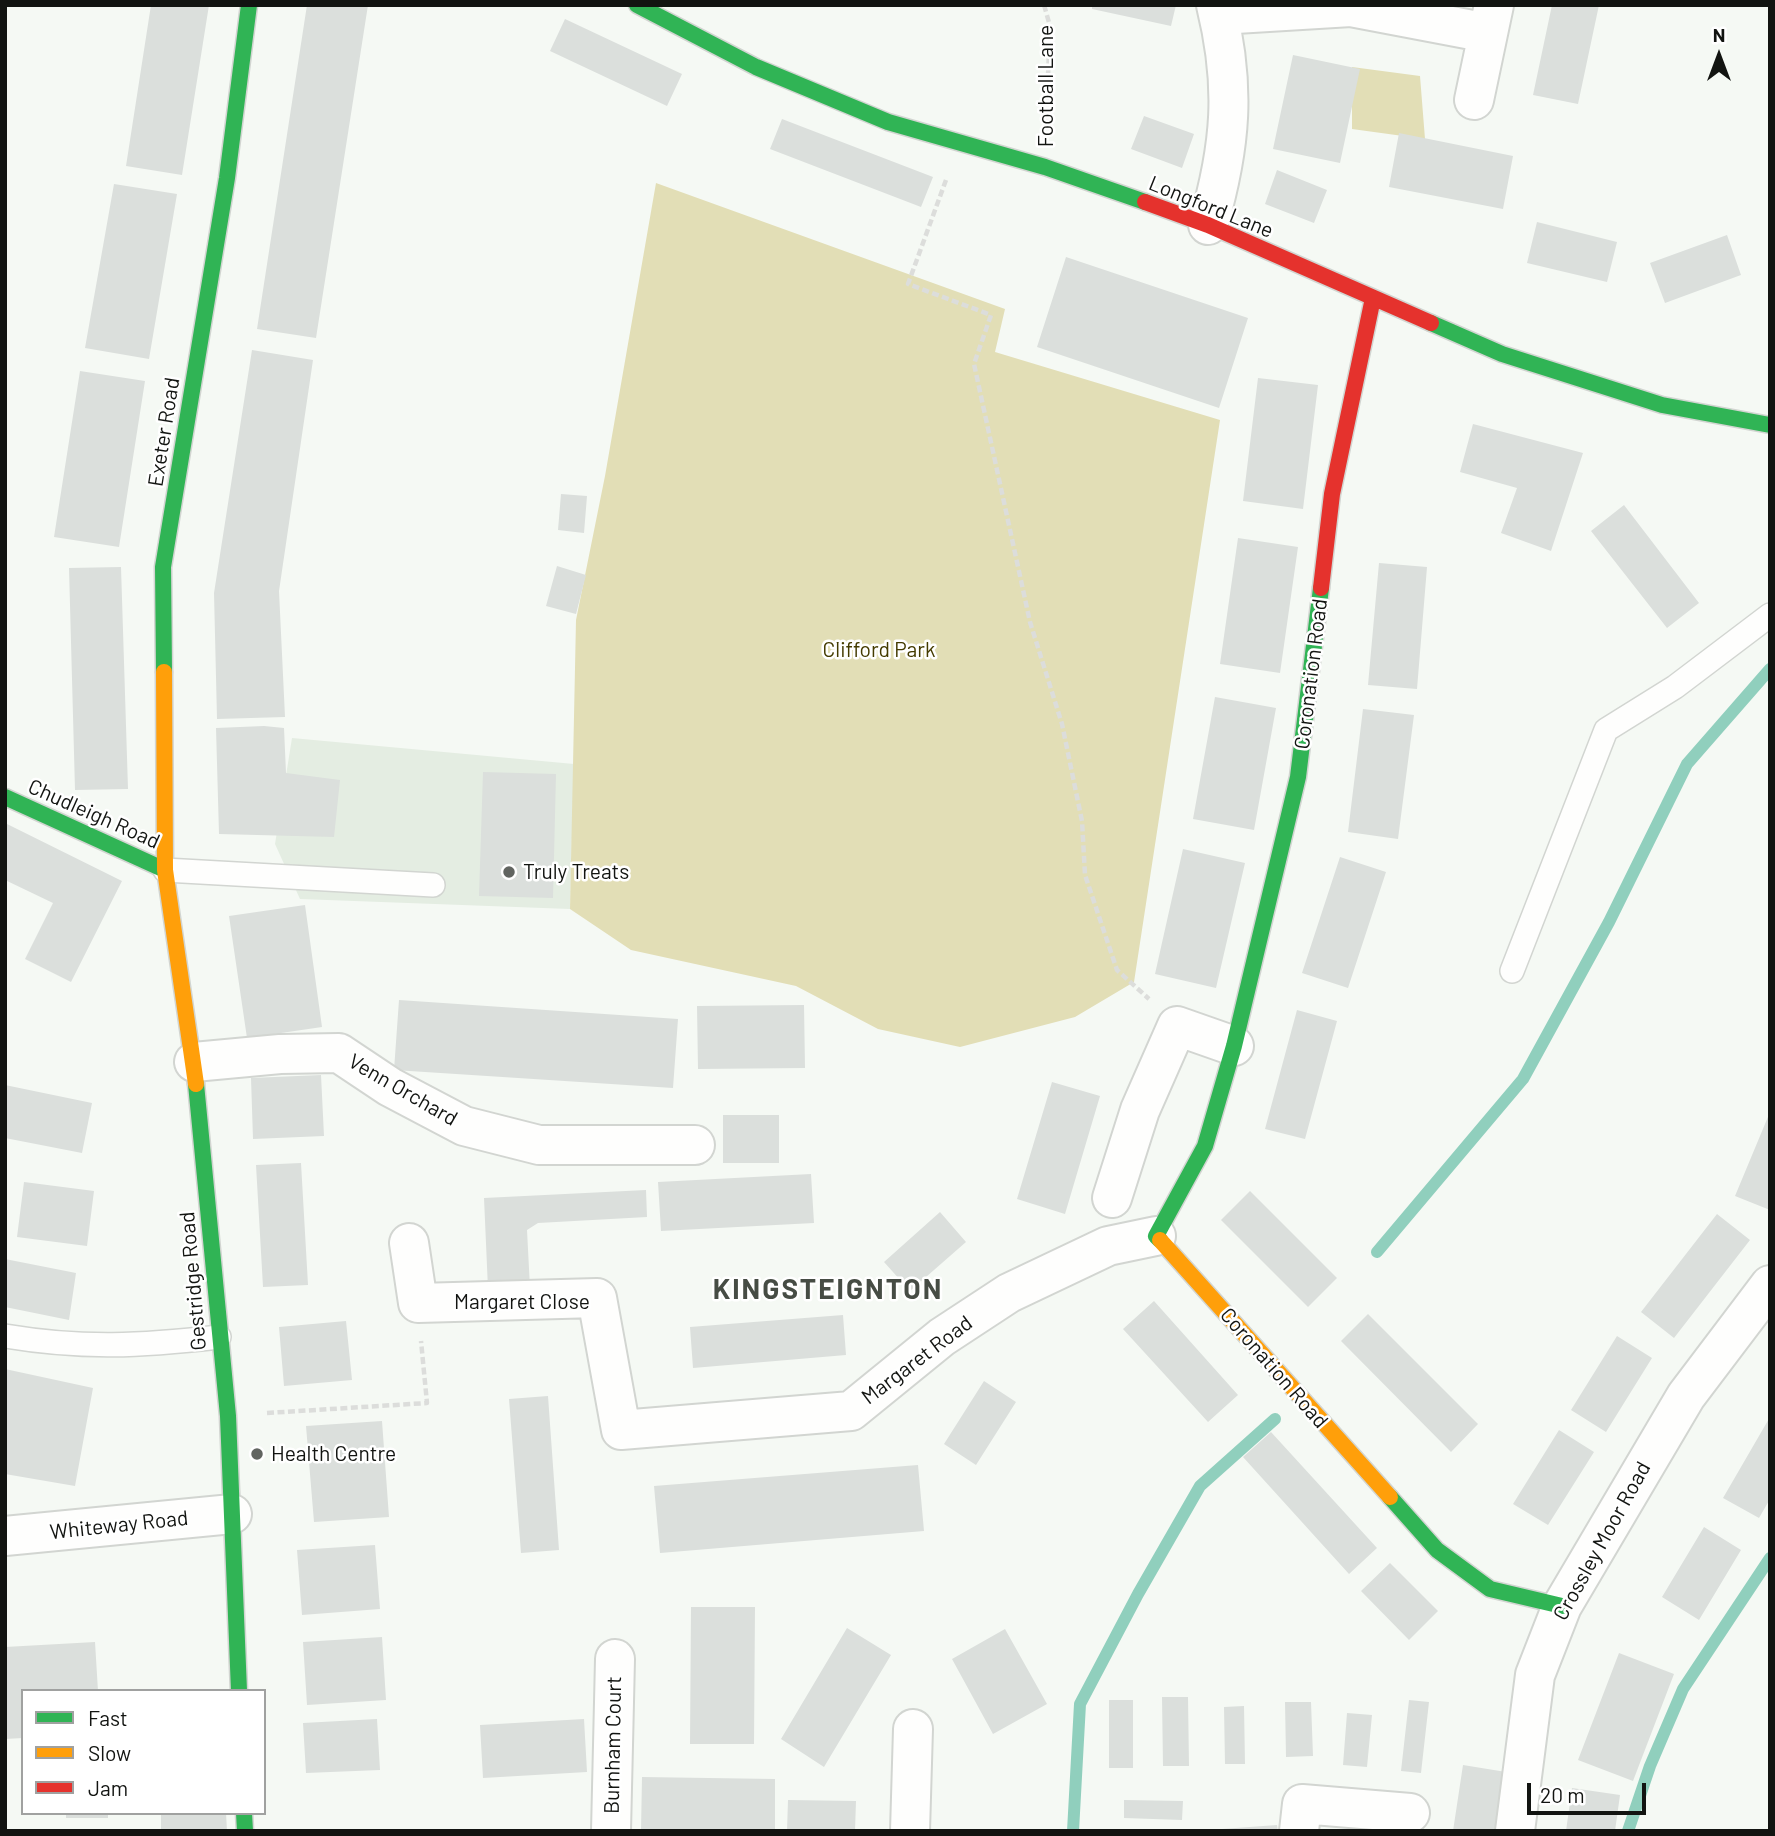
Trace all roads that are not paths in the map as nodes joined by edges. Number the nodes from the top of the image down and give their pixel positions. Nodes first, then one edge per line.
1 (249, 5) edge
2 (641, 6) edge
3 (1217, 10) edge
4 (1491, 19) edge
5 (1474, 100) dead end
6 (1208, 225) junction
7 (1373, 298) junction
8 (1770, 425) edge
9 (1770, 615) edge
10 (5, 797) edge
11 (165, 870) junction
12 (433, 886) dead end
13 (1512, 971) dead end
14 (1234, 1046) junction
15 (194, 1062) junction
16 (695, 1145) dead end
17 (1112, 1198) dead end
18 (1156, 1236) junction
19 (409, 1243) dead end
20 (1770, 1284) edge
21 (5, 1336) edge
22 (219, 1337) junction
23 (621, 1430) joint
24 (232, 1514) junction
25 (5, 1536) edge
26 (1562, 1606) junction
27 (615, 1659) dead end
28 (239, 1689) edge
29 (913, 1729) dead end
30 (1410, 1813) dead end
31 (611, 1831) edge
32 (910, 1831) edge
33 (1299, 1831) edge
34 (1515, 1831) edge

1 - 11 street, Exeter Road
2 - 6 street, Longford Lane
3 - 4 street
3 - 6 street
4 - 5 street
6 - 7 street, Longford Lane
7 - 8 street, Longford Lane
7 - 14 street, Coronation Road
9 - 13 lane
10 - 11 street, Chudleigh Road
11 - 12 lane
11 - 15 street, Gestridge Road
14 - 17 street
14 - 18 street, Coronation Road
15 - 16 street, Venn Orchard
15 - 22 street, Gestridge Road
18 - 23 street, Margaret Road
18 - 26 street, Coronation Road
19 - 23 street, Margaret Close
20 - 26 street, Crossley Moor Road
21 - 22 lane
22 - 24 street, Gestridge Road
24 - 25 street, Whiteway Road
24 - 28 street, Gestridge Road
26 - 34 street, Crossley Moor Road
27 - 31 street, Burnham Court
29 - 32 street
30 - 33 street

